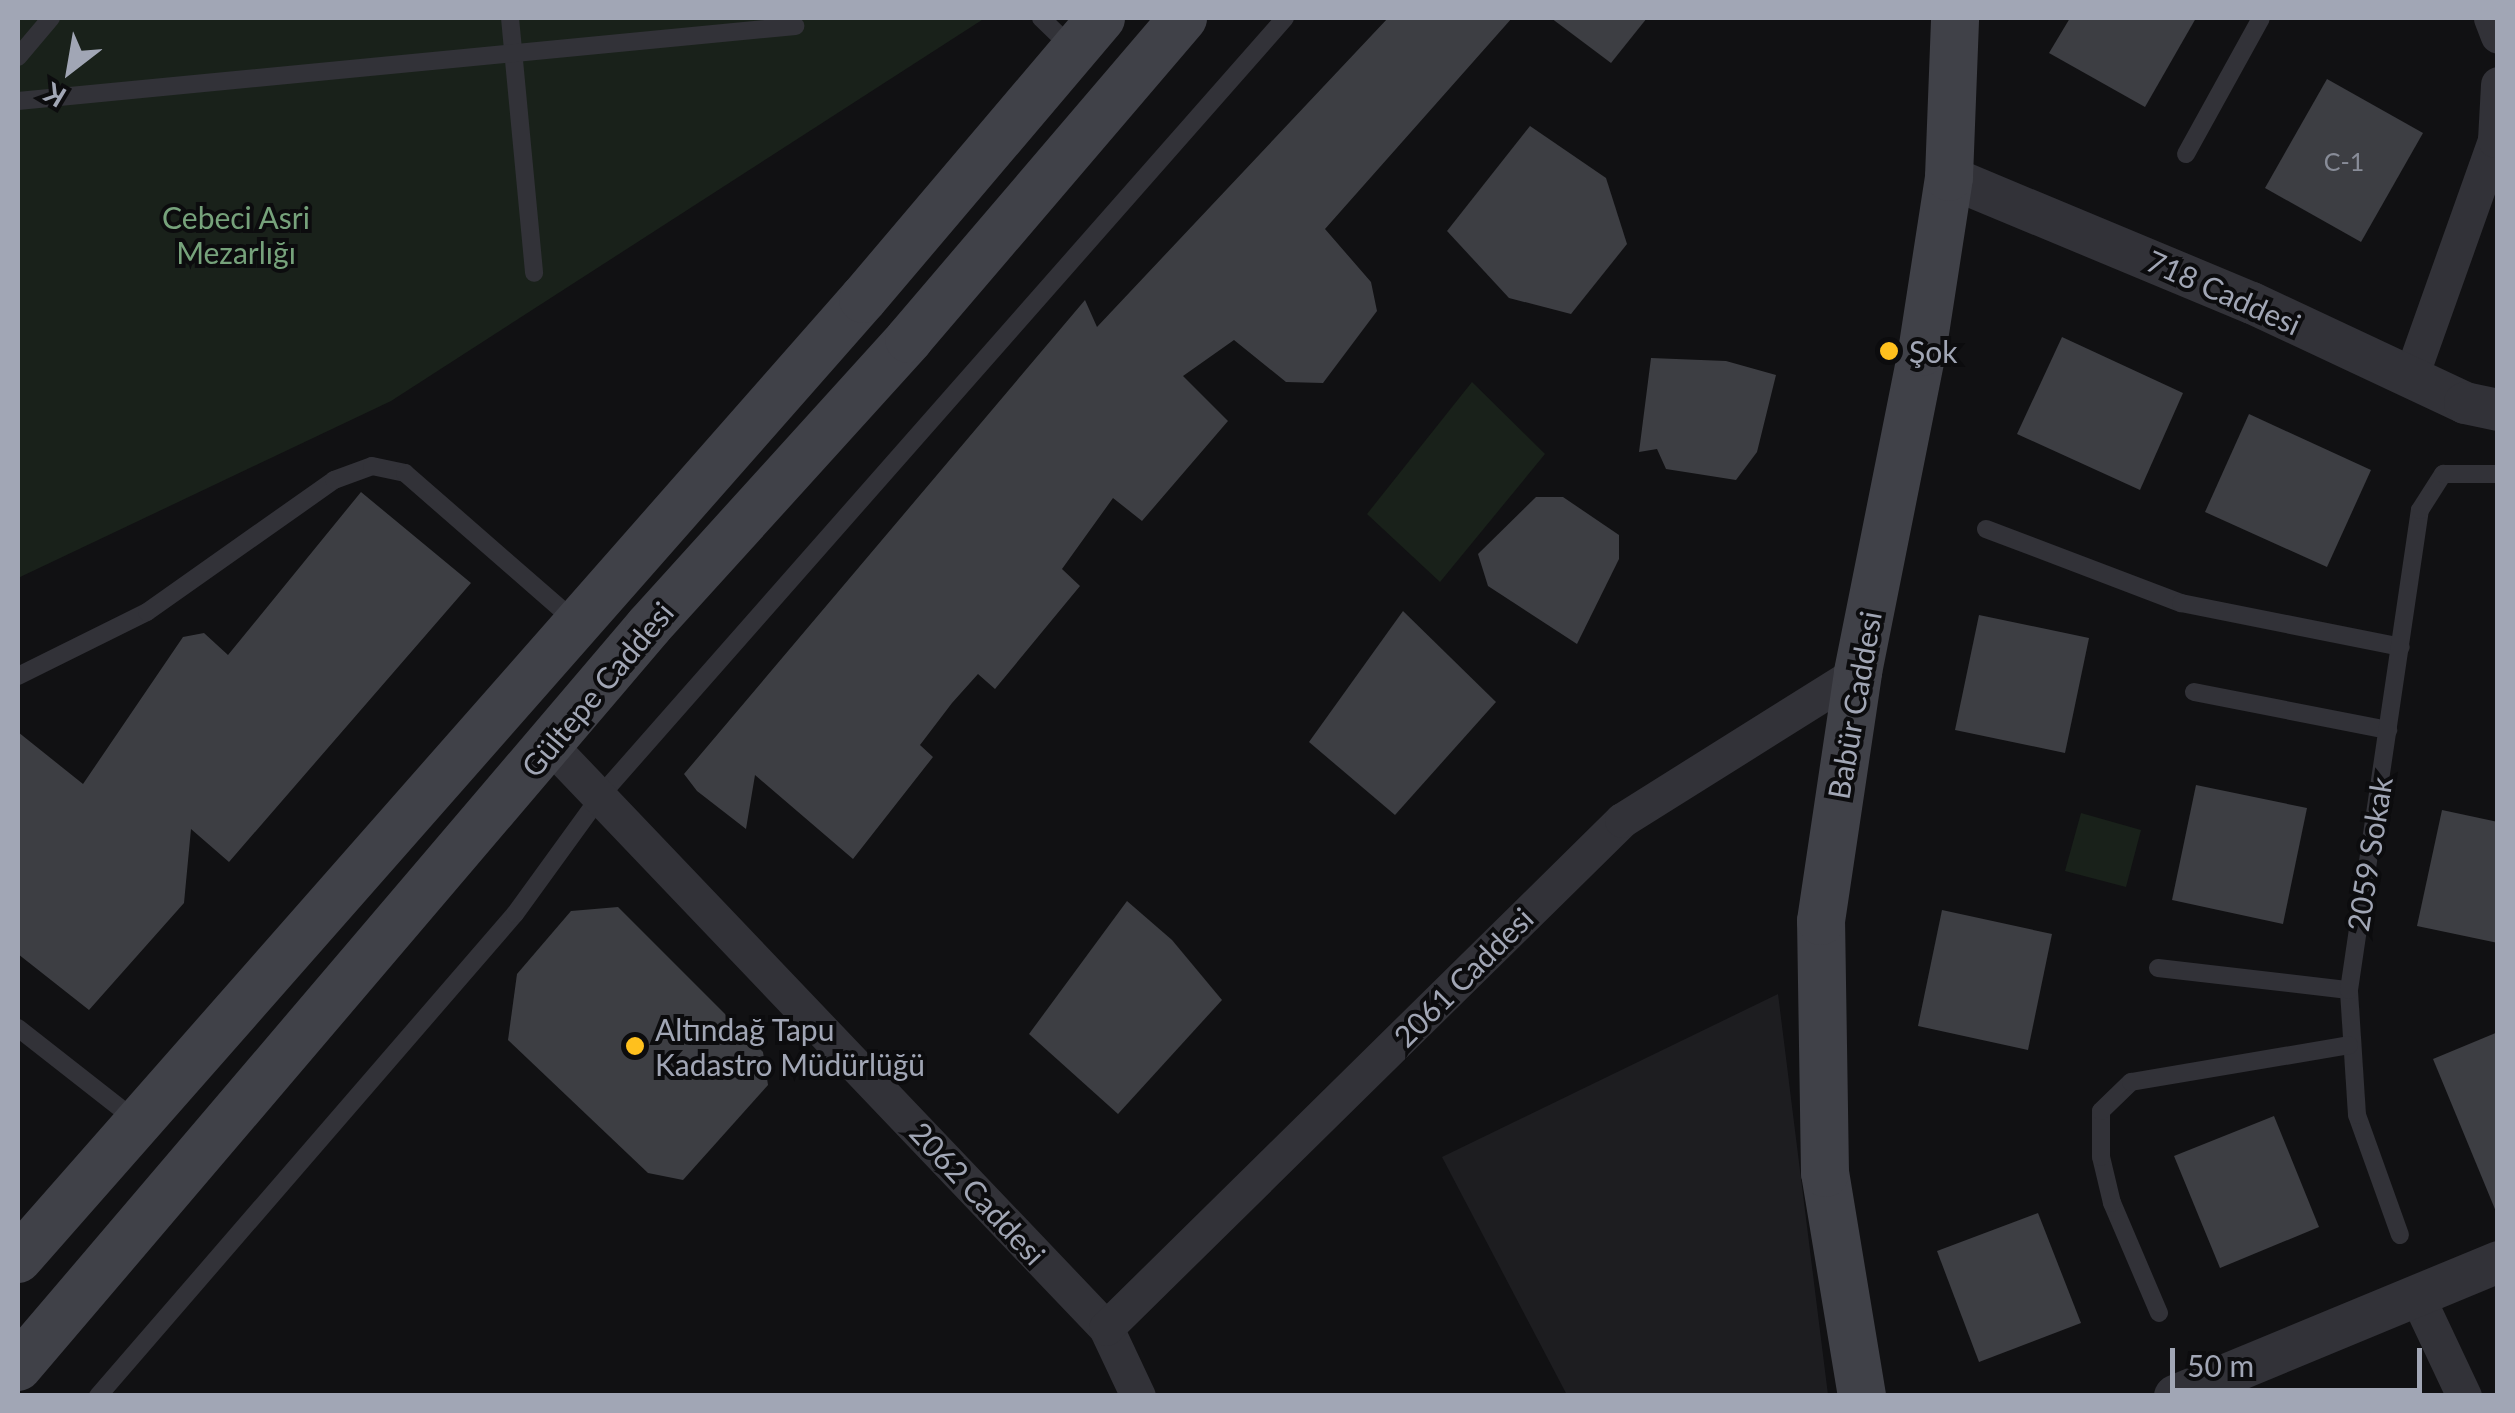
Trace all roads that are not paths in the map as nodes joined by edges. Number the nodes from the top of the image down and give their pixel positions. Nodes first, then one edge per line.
1 (51, 18) edge
2 (510, 18) edge
3 (1183, 18) edge
4 (1285, 18) edge
5 (1956, 18) edge
6 (2261, 18) edge
7 (2492, 18) edge
8 (796, 26) dead end
9 (1072, 28) edge
10 (2498, 36) edge
11 (513, 54) junction
12 (18, 57) edge
13 (2498, 84) edge
14 (18, 101) edge
15 (2186, 154) dead end
16 (1949, 178) junction
17 (534, 273) dead end
18 (2410, 379) junction
19 (2498, 410) edge
20 (2498, 474) edge
21 (1986, 529) dead end
22 (578, 623) junction
23 (2402, 647) junction
24 (1858, 672) junction
25 (18, 676) edge
26 (2194, 692) dead end
27 (2388, 730) junction
28 (550, 744) junction
29 (601, 795) junction
30 (2158, 968) dead end
31 (2349, 990) junction
32 (18, 1028) edge
33 (2350, 1045) junction
34 (138, 1122) junction
35 (2400, 1236) dead end
36 (18, 1258) edge
37 (2498, 1262) edge
38 (2416, 1294) junction
39 (2159, 1313) dead end
40 (1106, 1328) junction
41 (18, 1366) edge
42 (98, 1396) edge
43 (1138, 1396) edge
44 (1862, 1396) edge
45 (2175, 1396) edge
46 (2464, 1396) edge

1 - 12 lane
2 - 11 lane
3 - 28 main road, Gültepe Caddesi
4 - 29 lane
5 - 16 main road, Babür Caddesi
6 - 15 lane
7 - 10 street
8 - 11 lane
9 - 22 main road, Gültepe Caddesi
11 - 14 lane
11 - 17 lane
13 - 18 street
16 - 18 street, 718 Caddesi
16 - 24 main road, Babür Caddesi
18 - 19 street, 718 Caddesi
20 - 23 lane, 2059 Sokak
21 - 23 lane
22 - 25 lane
22 - 34 main road, Gültepe Caddesi
23 - 27 lane, 2059 Sokak
24 - 40 street, 2061 Caddesi
24 - 44 main road, Babür Caddesi
26 - 27 lane
27 - 31 lane, 2059 Sokak
28 - 29 street, 2062 Caddesi
28 - 41 main road, Gültepe Caddesi
29 - 40 street, 2062 Caddesi
29 - 42 lane
30 - 31 lane
31 - 33 lane, 2059 Sokak
32 - 34 lane
33 - 35 lane, 2059 Sokak
33 - 39 lane
34 - 36 main road, Gültepe Caddesi
37 - 38 street
38 - 45 street
38 - 46 street
40 - 43 street, 2062 Caddesi

